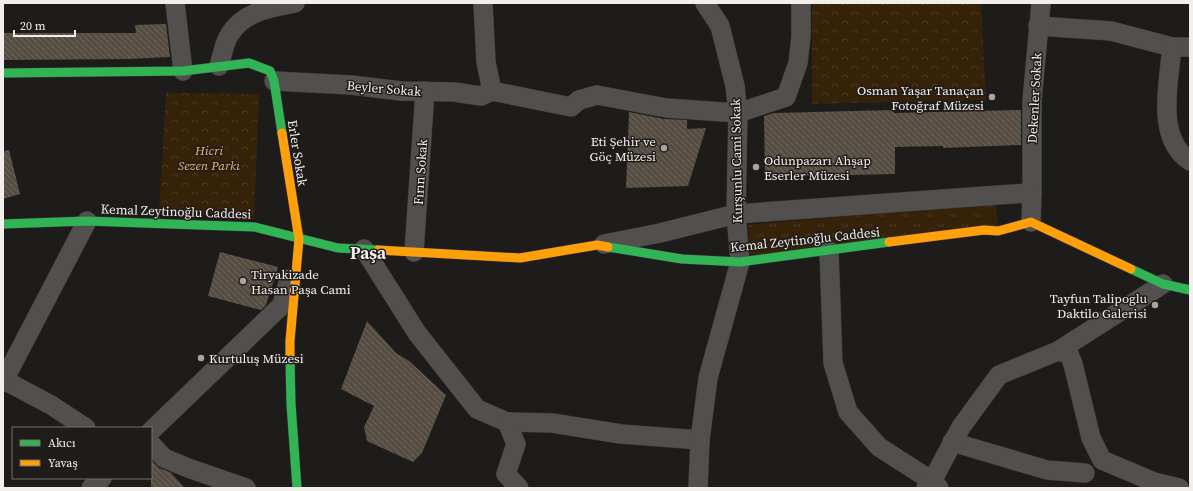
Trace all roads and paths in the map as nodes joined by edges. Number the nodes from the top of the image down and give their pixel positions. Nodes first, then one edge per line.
1 (175, 3) edge
2 (295, 3) edge
3 (483, 3) edge
4 (705, 3) edge
5 (801, 3) edge
6 (1041, 3) edge
7 (1038, 26) junction
8 (1181, 47) edge
9 (219, 66) junction
10 (183, 71) junction
11 (3, 74) edge
12 (272, 76) junction
13 (425, 91) junction
14 (492, 91) junction
15 (738, 112) junction
16 (1190, 161) edge
17 (1032, 193) junction
18 (736, 214) junction
19 (87, 221) junction
20 (1031, 222) junction
21 (3, 224) edge
22 (299, 239) junction
23 (597, 245) junction
24 (364, 249) junction
25 (829, 250) junction
26 (414, 252) junction
27 (740, 262) junction
28 (1164, 284) junction
29 (1190, 290) edge
30 (1058, 351) junction
31 (3, 381) edge
32 (507, 422) junction
33 (84, 427) edge
34 (152, 430) edge
35 (700, 440) junction
36 (952, 442) junction
37 (152, 445) edge
38 (1096, 448) junction
39 (101, 479) edge
40 (1082, 480) edge
41 (502, 481) edge
42 (932, 486) edge
43 (91, 488) edge
44 (246, 488) edge
45 (297, 488) edge
46 (519, 488) edge
47 (698, 488) edge
48 (1179, 488) edge

1 - 10 street
2 - 9 street
3 - 14 street
4 - 15 street, Kurşunlu Cami Sokak
5 - 15 street
6 - 7 street, Dekenler Sokak
7 - 8 street
7 - 17 street, Dekenler Sokak
8 - 16 street
9 - 10 street
9 - 12 street
10 - 11 street
12 - 13 street, Beyler Sokak
12 - 22 street, Erler Sokak
13 - 14 street, Beyler Sokak
13 - 26 street, Fırın Sokak
14 - 15 street
15 - 18 street, Kurşunlu Cami Sokak
17 - 18 street
17 - 20 street, Dekenler Sokak
18 - 23 street
18 - 27 street, Kurşunlu Cami Sokak
19 - 21 street, Kemal Zeytinoğlu Caddesi
19 - 22 street, Kemal Zeytinoğlu Caddesi
19 - 31 street
20 - 25 street, Kemal Zeytinoğlu Caddesi
20 - 28 street
22 - 24 street, Kemal Zeytinoğlu Caddesi
22 - 34 street
22 - 45 street, Erler Sokak
23 - 26 street, Kemal Zeytinoğlu Caddesi
23 - 27 street, Kemal Zeytinoğlu Caddesi
24 - 26 street, Kemal Zeytinoğlu Caddesi
24 - 32 street
25 - 27 street, Kemal Zeytinoğlu Caddesi
25 - 42 street
27 - 35 street, Kurşunlu Cami Sokak
28 - 29 street
28 - 30 street
30 - 36 street
30 - 38 street
31 - 33 street
32 - 35 street
32 - 41 street
35 - 47 street, Kurşunlu Cami Sokak
36 - 40 street
36 - 42 street
37 - 44 street
38 - 40 street
38 - 48 street
39 - 43 street
41 - 46 street

